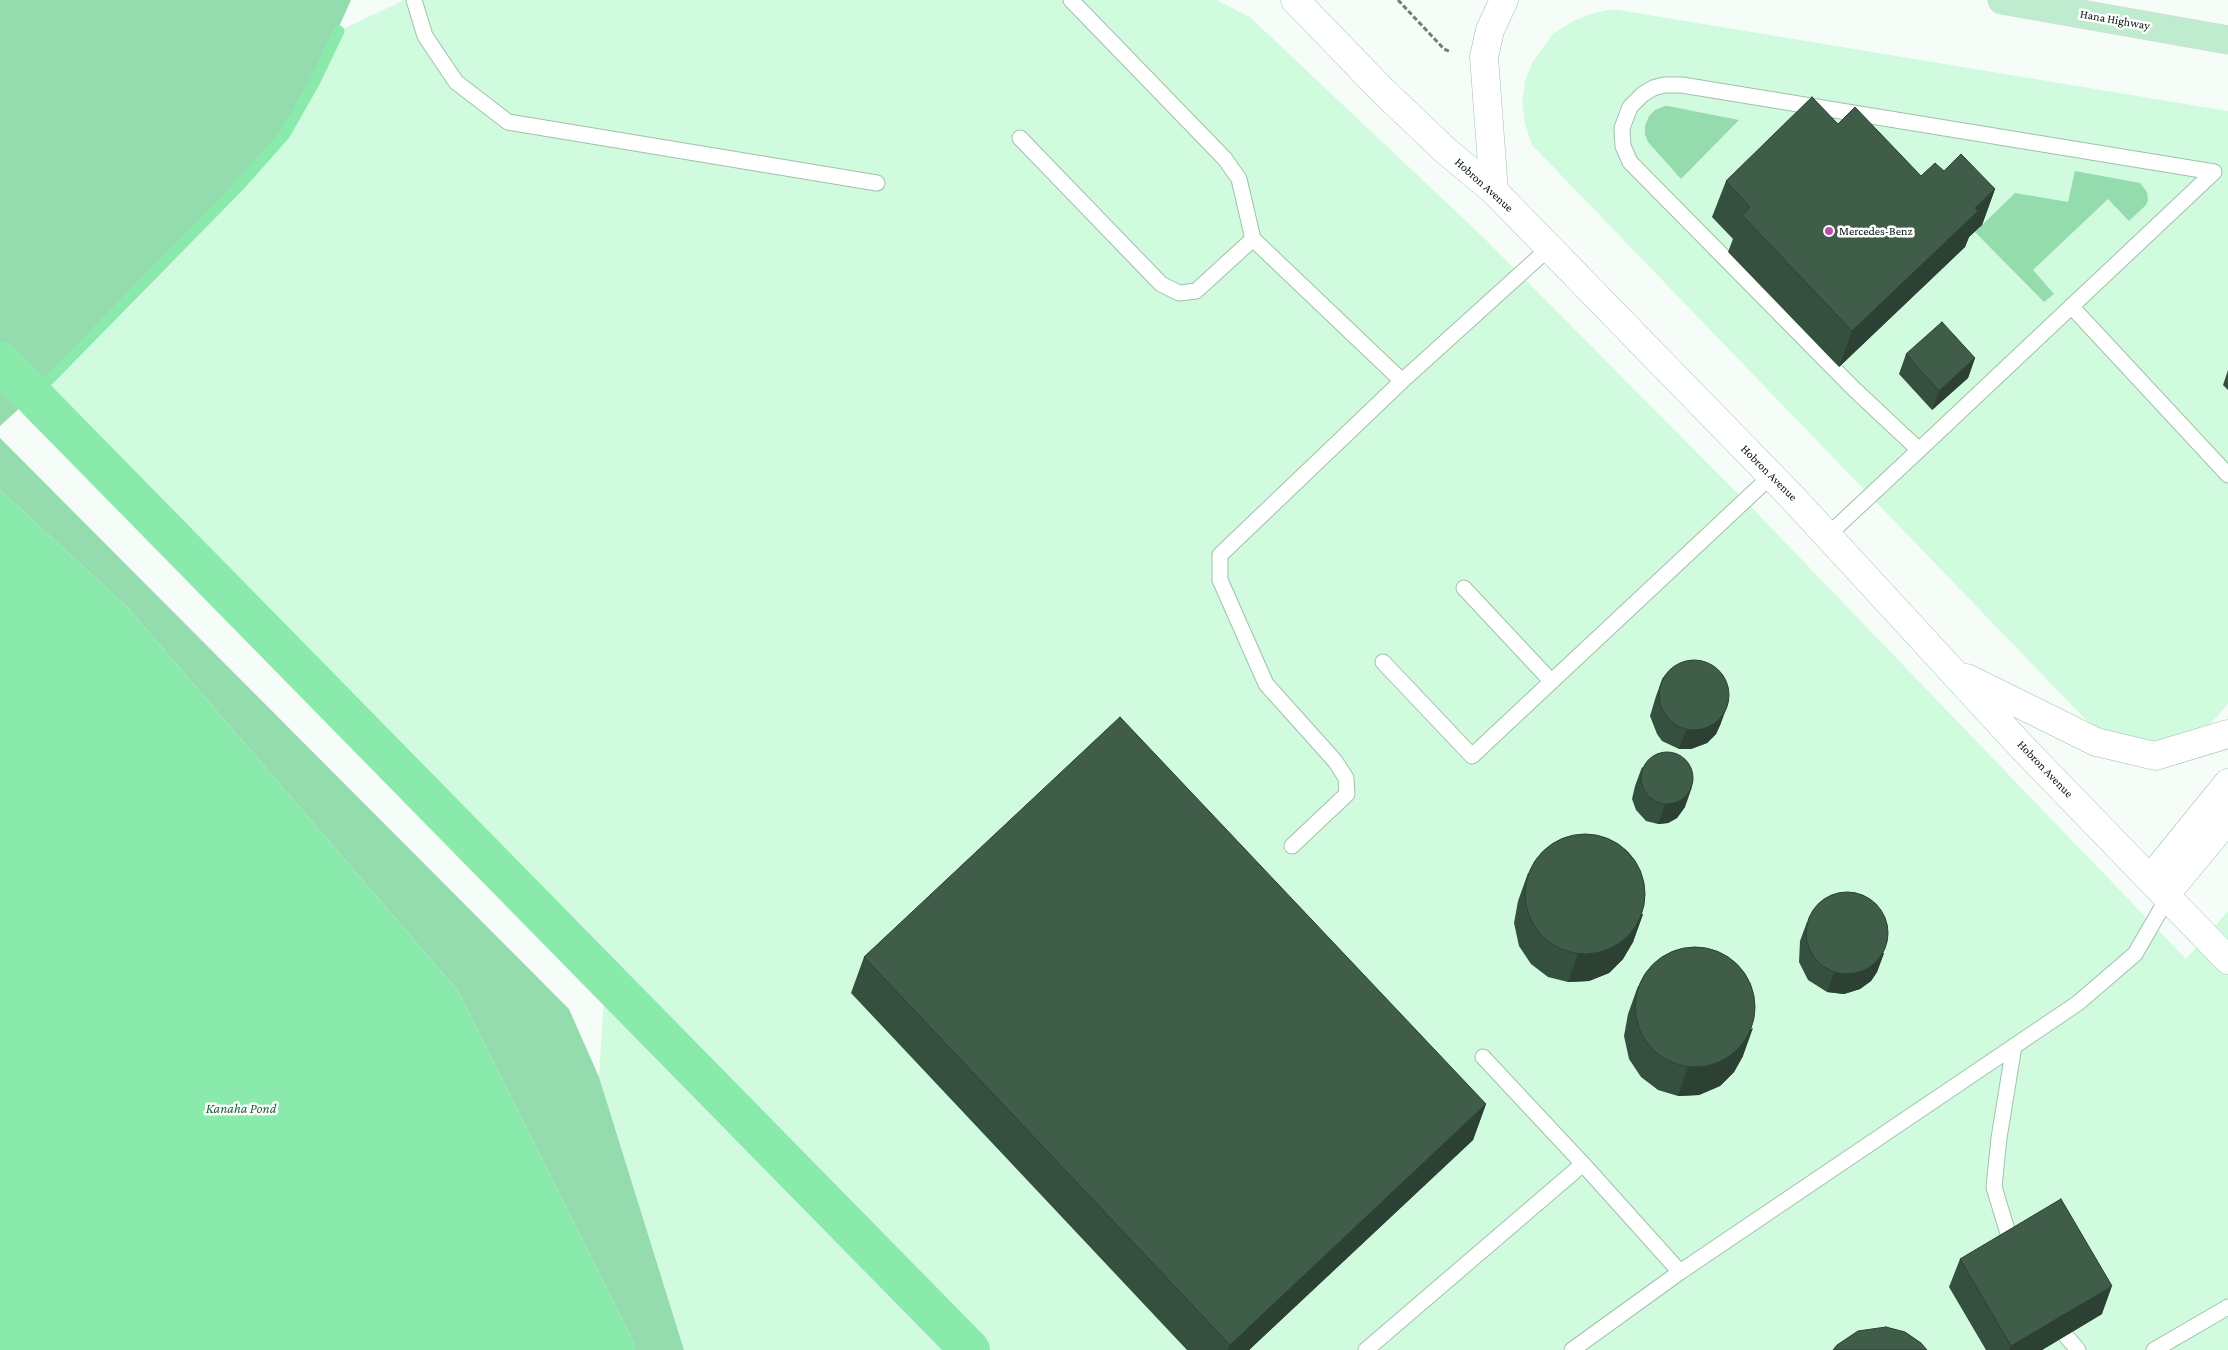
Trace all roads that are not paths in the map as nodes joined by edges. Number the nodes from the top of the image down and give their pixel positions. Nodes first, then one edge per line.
1 (414, 0) edge
2 (1071, 0) edge
3 (1295, 0) edge
4 (1504, 0) edge
5 (2002, 0) edge
6 (2228, 40) edge
7 (1020, 138) dead end
8 (877, 183) dead end
9 (1494, 191) junction
10 (1253, 239) junction
11 (1549, 248) junction
12 (2071, 306) junction
13 (1402, 380) junction
14 (1919, 450) junction
15 (2228, 475) edge
16 (1771, 476) junction
17 (1828, 535) junction
18 (1464, 588) dead end
19 (1383, 662) dead end
20 (1952, 670) junction
21 (1552, 681) junction
22 (2228, 734) edge
23 (2228, 783) edge
24 (2228, 819) edge
25 (1292, 846) dead end
26 (2161, 891) junction
27 (2228, 960) edge
28 (2014, 1046) junction
29 (1483, 1057) dead end
30 (1584, 1164) junction
31 (2013, 1250) edge
32 (1680, 1272) junction
33 (2228, 1306) edge
34 (2066, 1336) edge
35 (1366, 1350) edge
36 (1572, 1350) edge
37 (2078, 1350) edge
38 (2154, 1350) edge

1 - 8 lane
2 - 10 lane
3 - 9 street, Hobron Avenue
4 - 9 street
5 - 6 main road, Hana Highway
7 - 10 lane
9 - 11 street, Hobron Avenue
10 - 13 lane
11 - 13 lane
11 - 16 street, Hobron Avenue
12 - 14 lane
12 - 14 lane
12 - 15 lane
13 - 25 lane
14 - 17 lane
16 - 17 street, Hobron Avenue
16 - 21 lane
17 - 20 street, Hobron Avenue
18 - 21 lane
19 - 21 lane
20 - 22 street
20 - 26 street, Hobron Avenue
23 - 26 street
24 - 26 street
26 - 27 street, Hobron Avenue
26 - 28 lane
28 - 31 lane
28 - 32 lane
29 - 30 lane
30 - 32 lane
30 - 35 lane
32 - 36 lane
33 - 38 lane
34 - 37 lane

